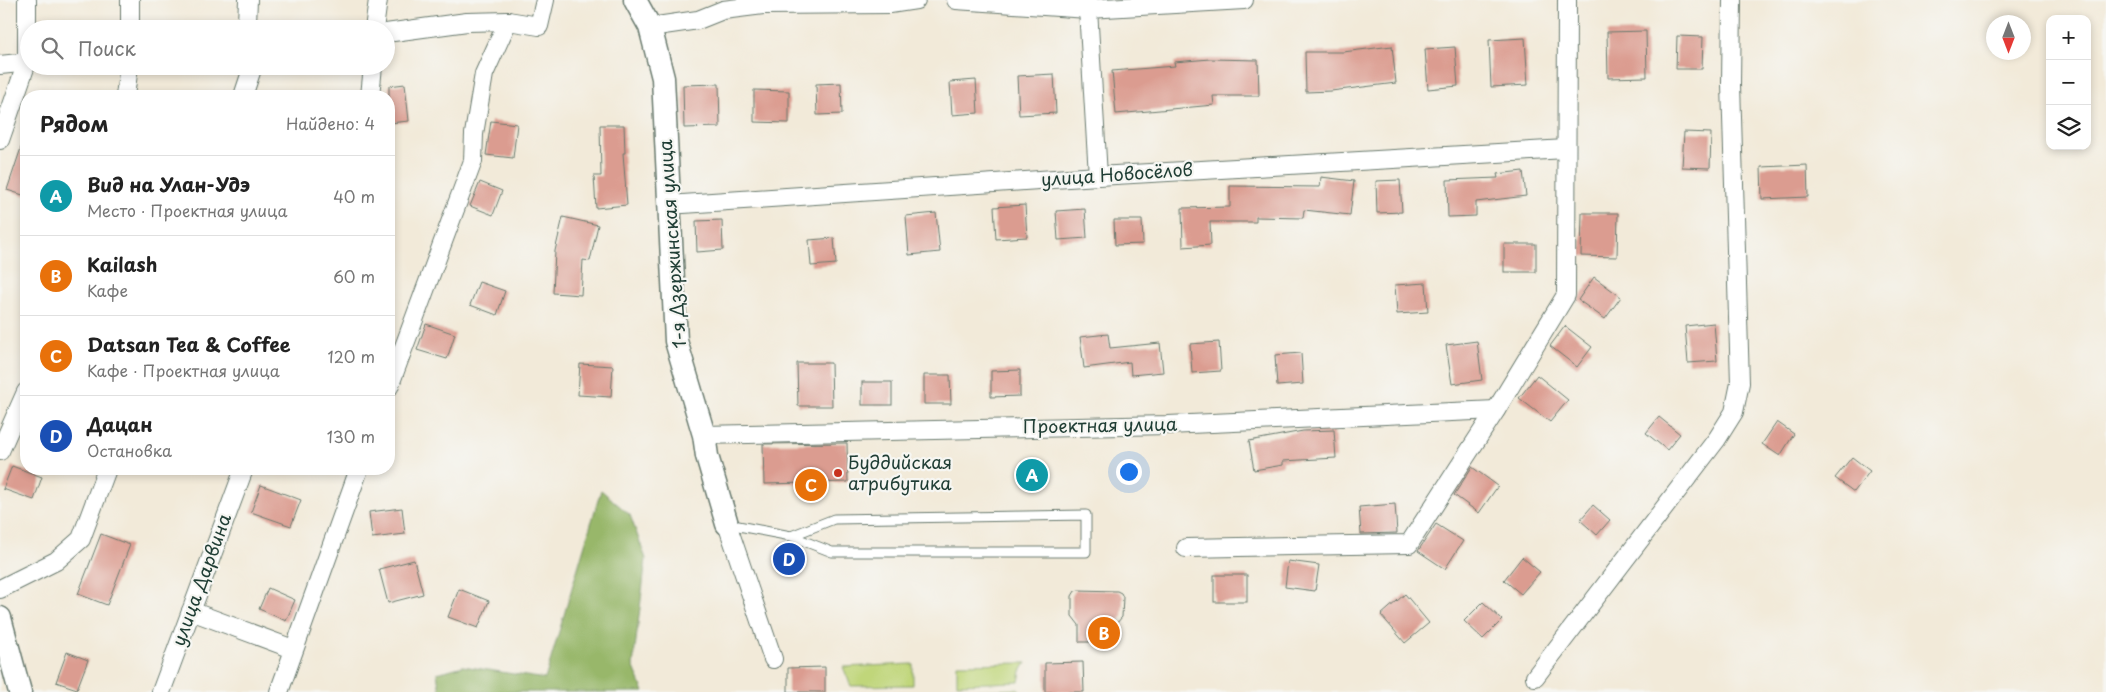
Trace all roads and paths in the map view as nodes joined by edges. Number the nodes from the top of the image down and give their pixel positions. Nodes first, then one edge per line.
1 (27, 0) edge
2 (130, 0) edge
3 (248, 0) edge
4 (378, 0) edge
5 (545, 0) edge
6 (635, 0) edge
7 (916, 0) edge
8 (956, 0) edge
9 (1244, 0) edge
10 (1567, 0) edge
11 (1732, 0) edge
12 (1088, 9) junction
13 (27, 20) edge
14 (130, 20) edge
15 (247, 20) edge
16 (375, 20) edge
17 (508, 21) junction
18 (650, 27) junction
19 (395, 32) edge
20 (20, 63) edge
21 (0, 65) edge
22 (23, 75) edge
23 (128, 75) edge
24 (249, 75) edge
25 (372, 75) edge
26 (126, 90) edge
27 (245, 90) edge
28 (371, 90) edge
29 (0, 140) edge
30 (1566, 149) junction
31 (1098, 176) junction
32 (668, 205) junction
33 (395, 371) edge
34 (20, 406) edge
35 (1496, 410) junction
36 (704, 435) junction
37 (0, 452) edge
38 (105, 475) edge
39 (242, 475) edge
40 (357, 475) edge
41 (727, 524) junction
42 (791, 536) junction
43 (1186, 548) dead end
44 (0, 589) edge
45 (191, 611) junction
46 (0, 618) edge
47 (293, 649) junction
48 (774, 659) dead end
49 (1534, 677) dead end
50 (20, 692) edge
51 (161, 692) edge
52 (279, 692) edge

1 - 13 street
2 - 14 street
3 - 15 street
4 - 16 street
5 - 17 street
6 - 18 street, 1-я Дзержинская улица
7 - 18 street
8 - 12 street
9 - 12 street
10 - 30 street
11 - 49 street
12 - 31 street
17 - 19 street
17 - 33 street
18 - 32 street, 1-я Дзержинская улица
20 - 21 street
22 - 29 street
23 - 26 street
24 - 27 street
25 - 28 street
30 - 31 street, улица Новосёлов
30 - 35 street
31 - 32 street, улица Новосёлов
32 - 36 street, 1-я Дзержинская улица
34 - 37 street
35 - 36 street, Проектная улица
35 - 43 street
36 - 41 street, 1-я Дзержинская улица
38 - 44 street
39 - 45 street, улица Дарвина
40 - 47 street
41 - 42 lane
41 - 48 street, 1-я Дзержинская улица
42 - 42 lane
45 - 47 street
45 - 51 street, улица Дарвина
46 - 50 street
47 - 52 street

